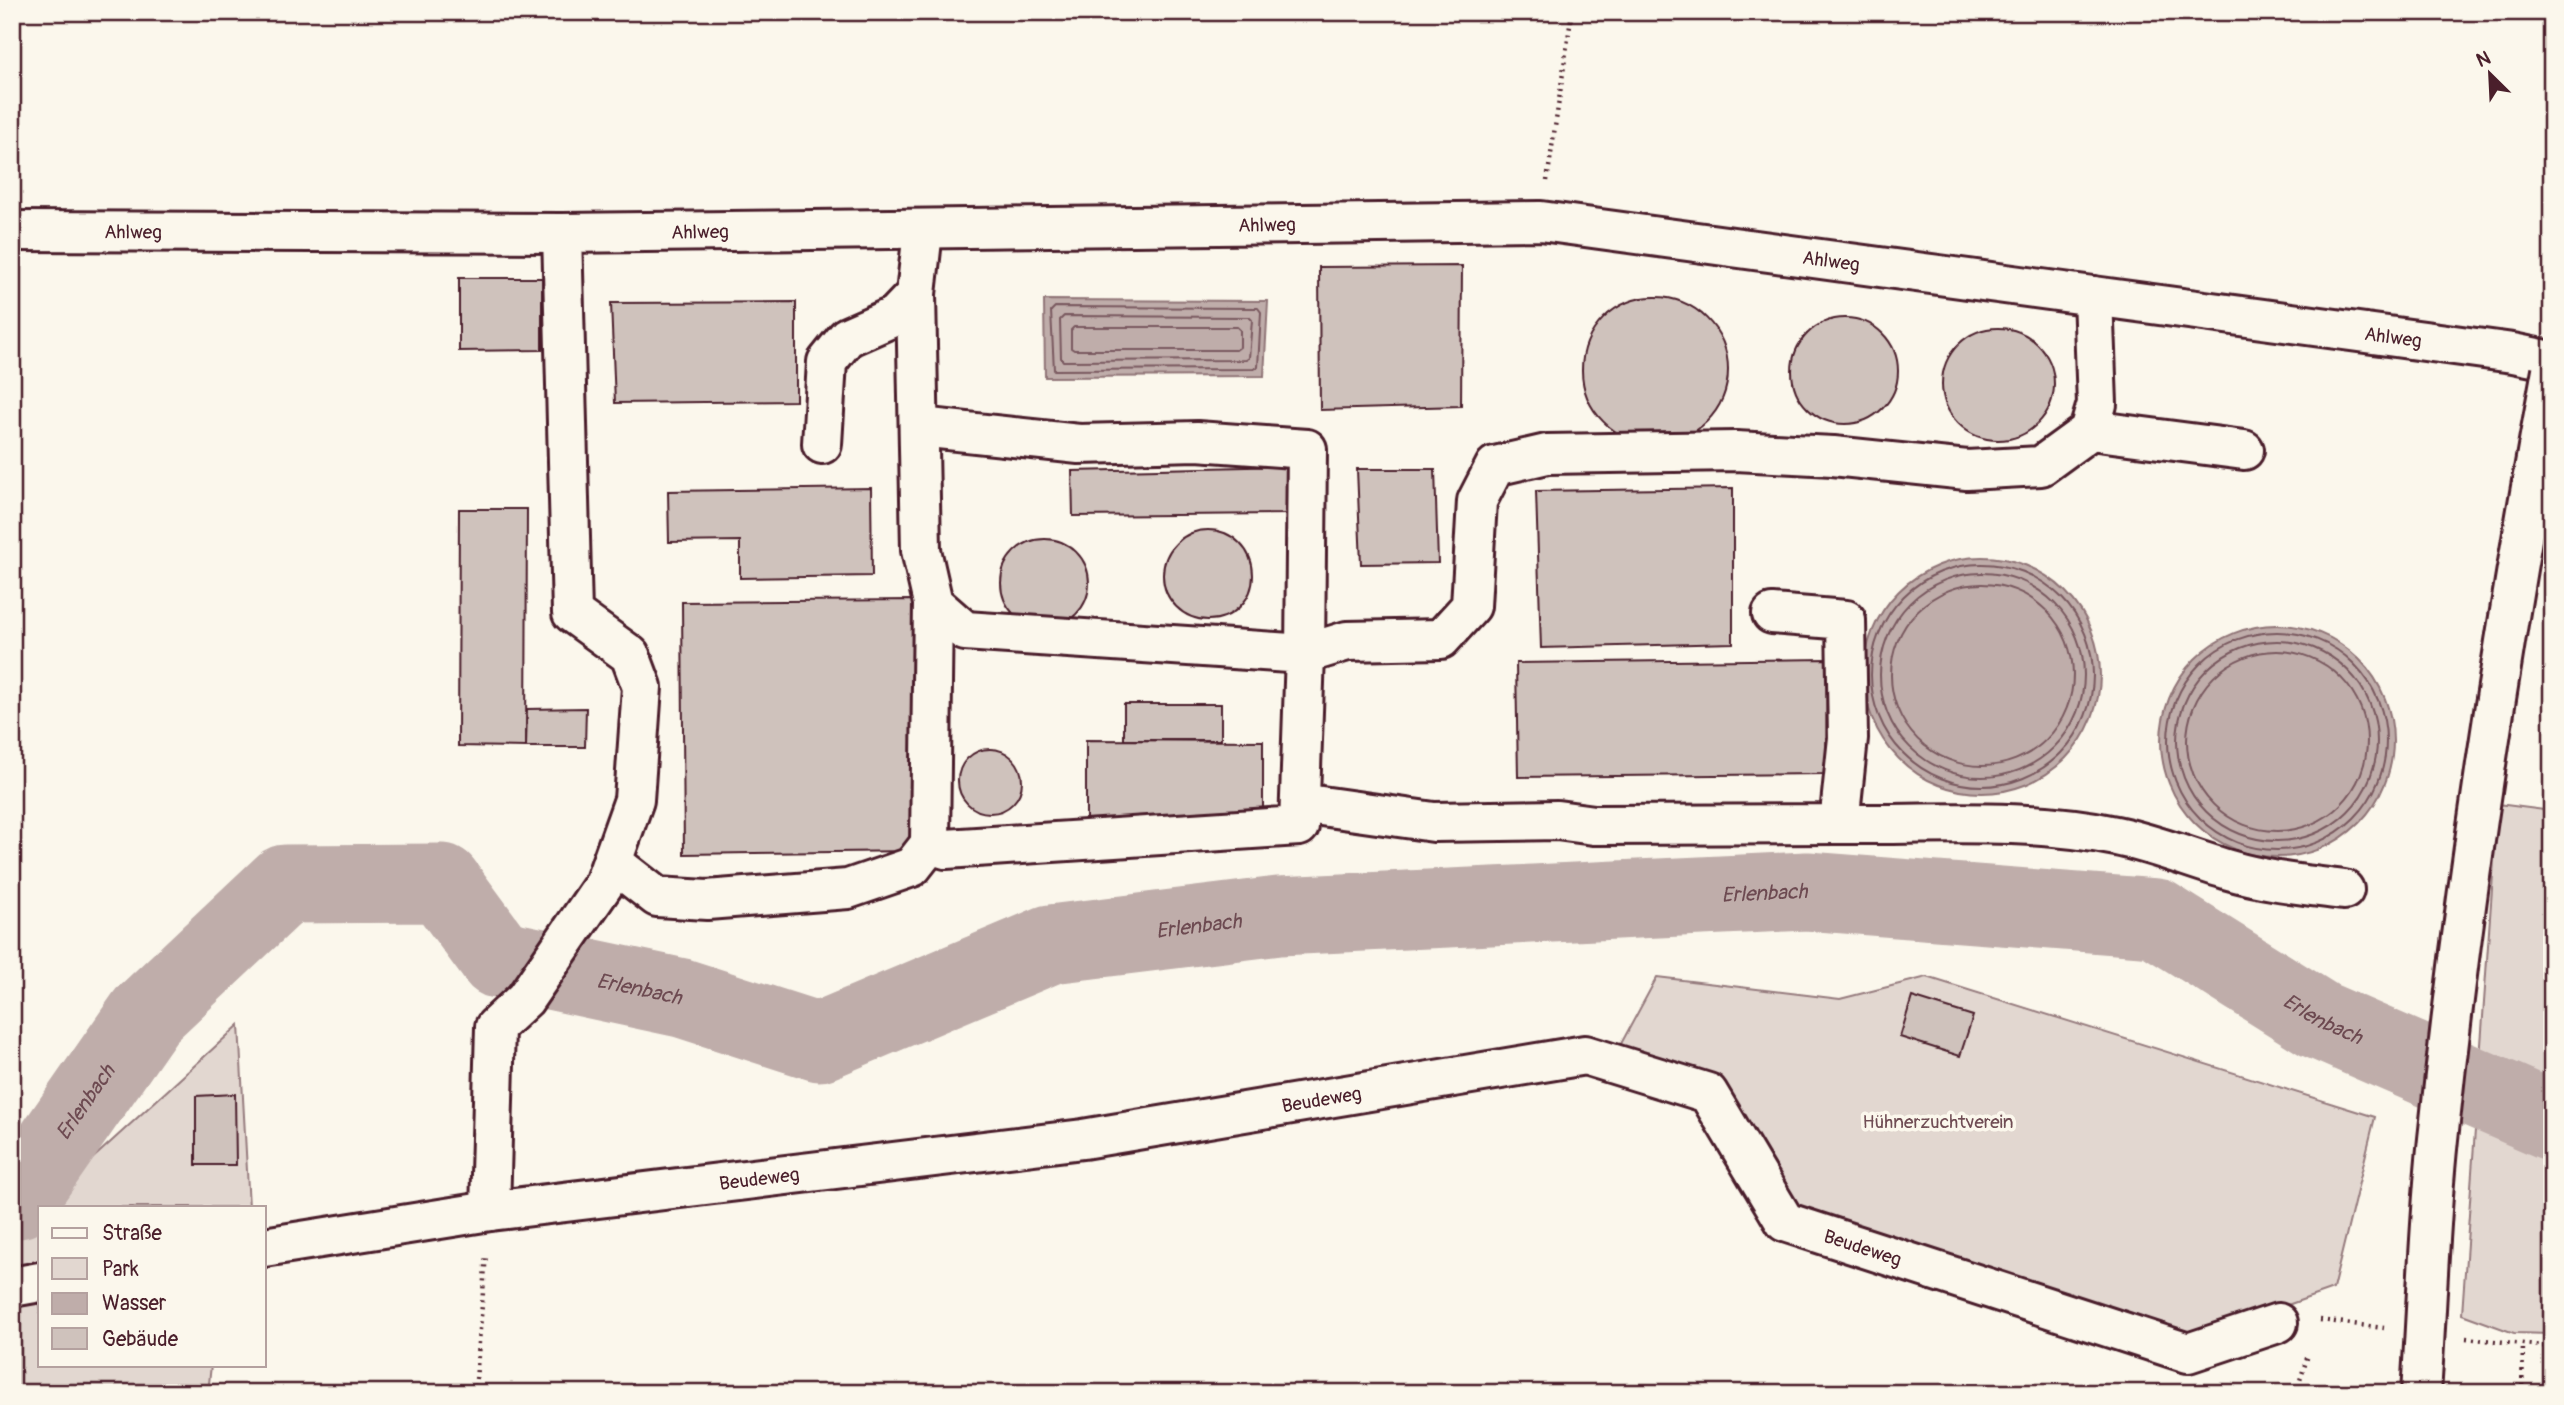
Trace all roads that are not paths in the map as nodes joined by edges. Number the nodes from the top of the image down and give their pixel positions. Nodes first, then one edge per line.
1 (12, 231) edge
2 (923, 231) junction
3 (562, 233) junction
4 (916, 293) junction
5 (2093, 296) junction
6 (2552, 361) edge
7 (2552, 370) edge
8 (920, 427) junction
9 (2090, 430) junction
10 (822, 444) dead end
11 (2244, 450) dead end
12 (933, 603) junction
13 (1772, 614) dead end
14 (1305, 654) junction
15 (1300, 803) junction
16 (1839, 824) junction
17 (930, 844) junction
18 (608, 873) junction
19 (2344, 890) dead end
20 (490, 1211) junction
21 (266, 1247) edge
22 (38, 1282) edge
23 (12, 1287) edge
24 (2278, 1323) dead end
25 (2421, 1393) edge

1 - 3 street, Ahlweg
2 - 3 street, Ahlweg
2 - 4 street
2 - 5 street, Ahlweg
3 - 18 street
4 - 8 street
4 - 10 street
5 - 6 street, Ahlweg
5 - 9 street
7 - 25 street, bridge
8 - 12 street
8 - 14 street
9 - 11 street
9 - 14 street
12 - 14 street
12 - 17 street
13 - 16 street
14 - 15 street
15 - 16 street
15 - 17 street
16 - 19 street
17 - 18 street
18 - 20 street
20 - 21 street, Beudeweg
20 - 24 street, Beudeweg
22 - 23 street

